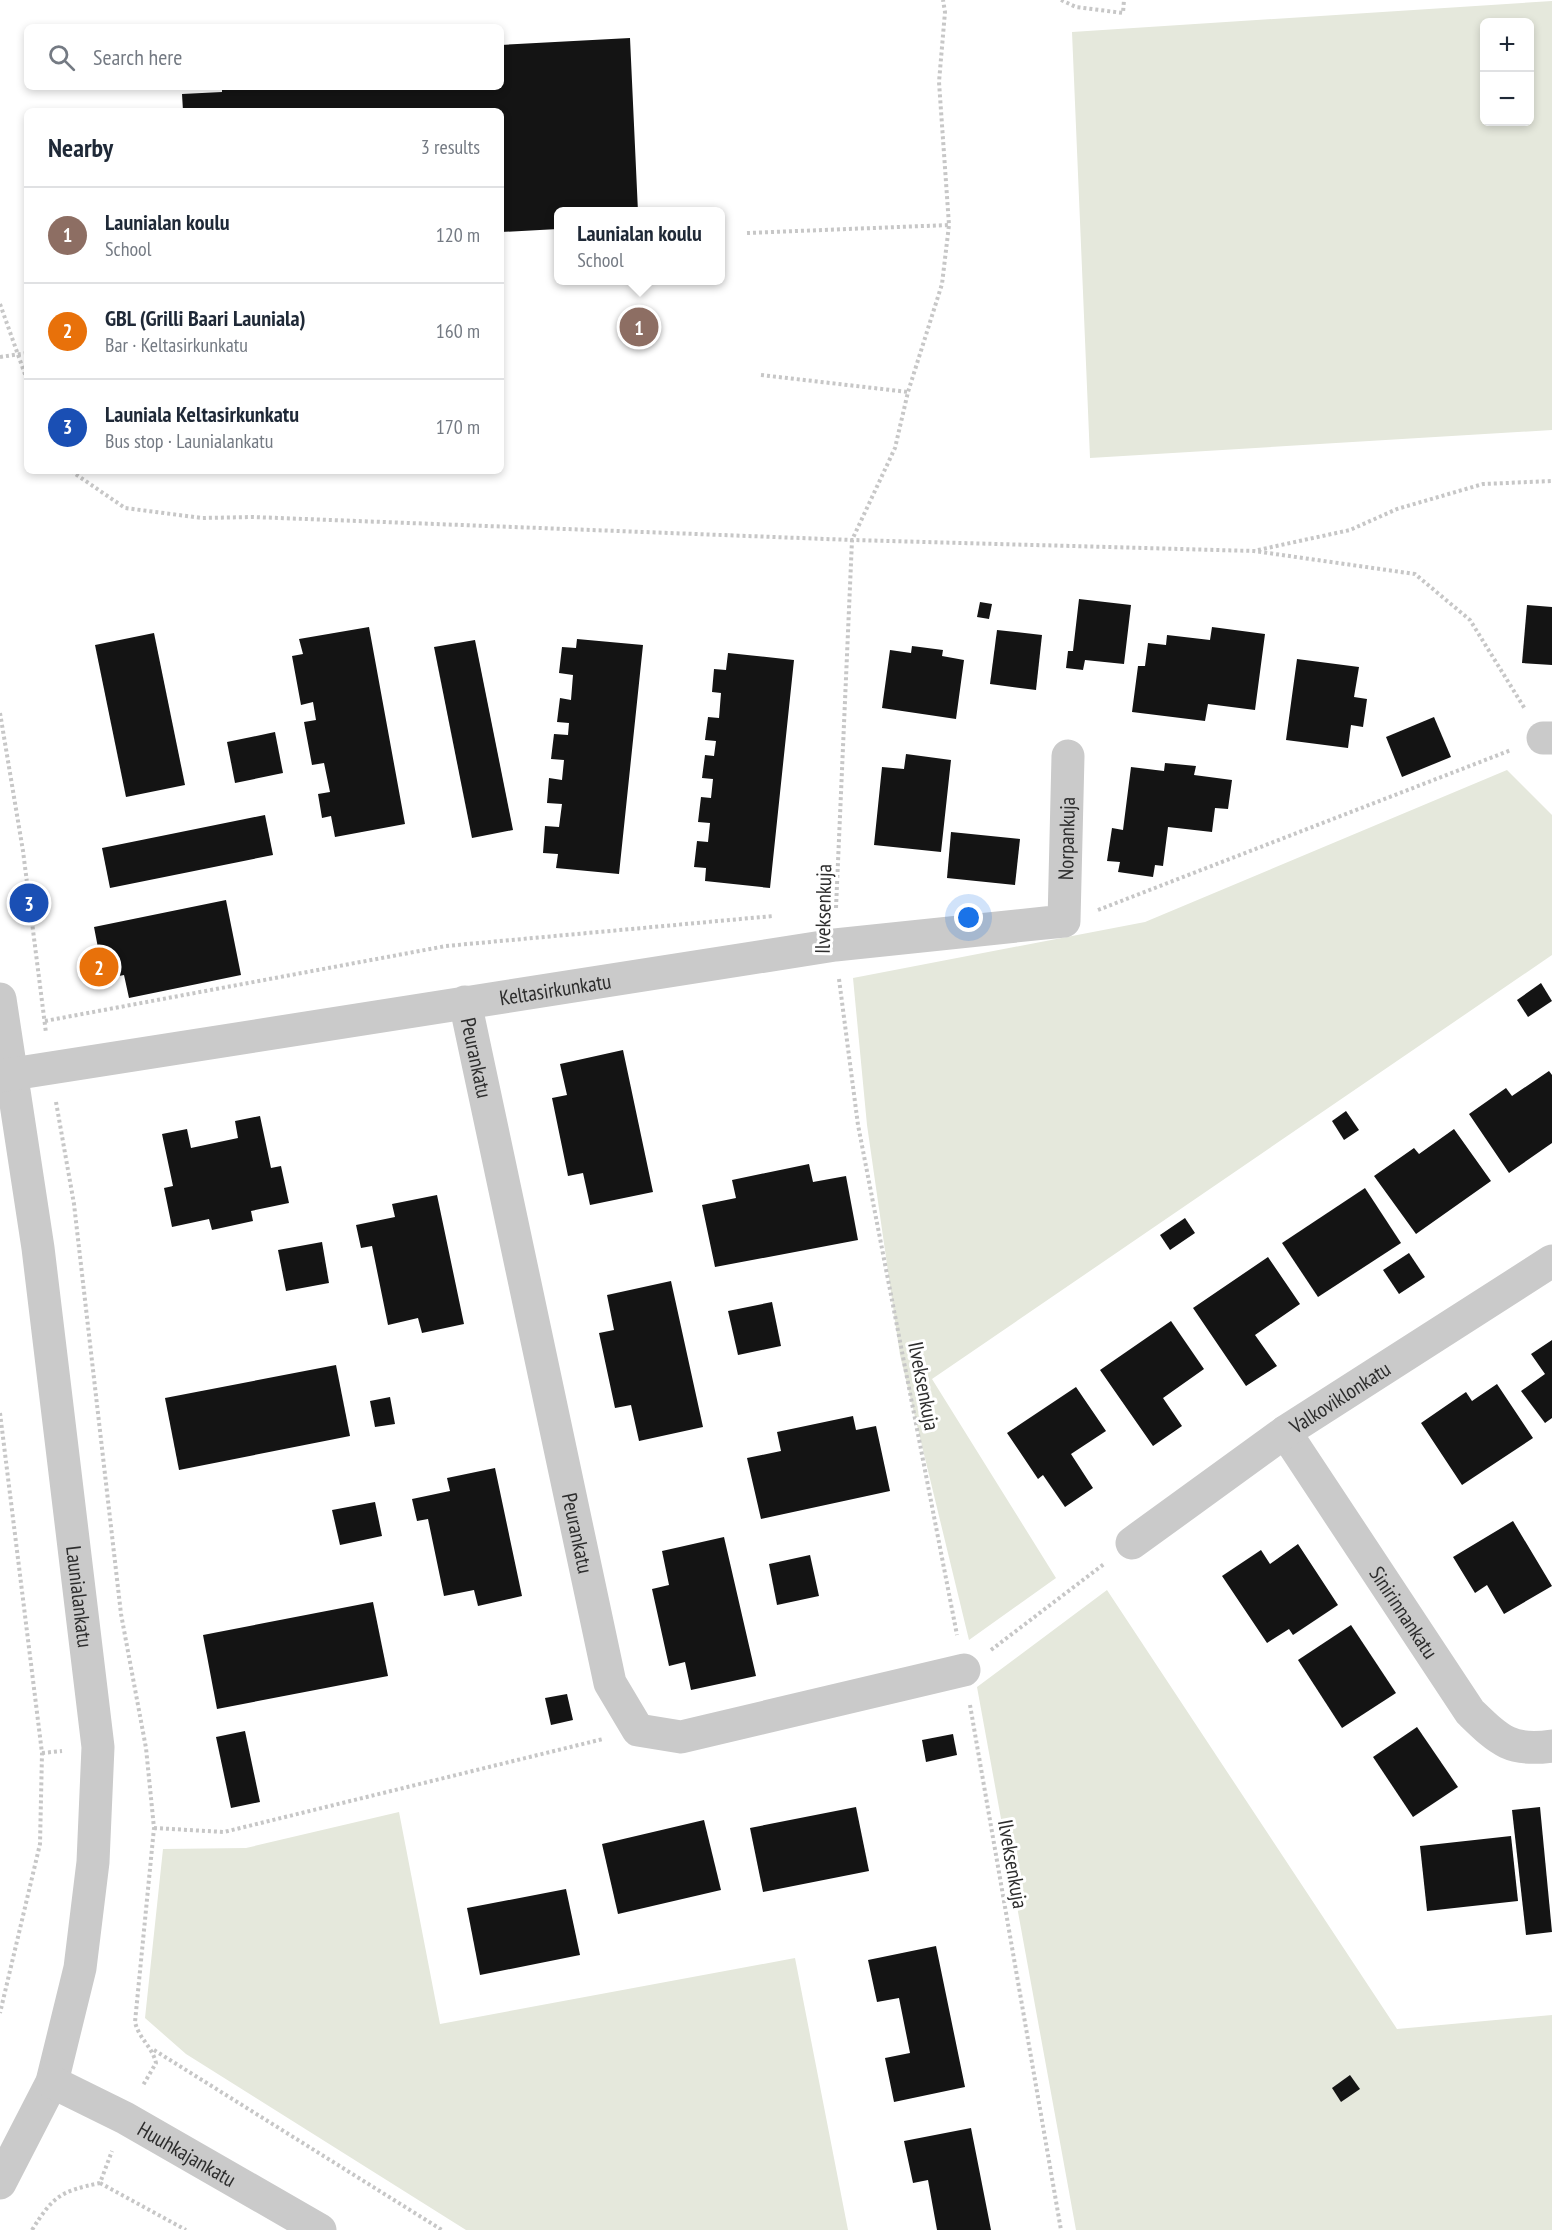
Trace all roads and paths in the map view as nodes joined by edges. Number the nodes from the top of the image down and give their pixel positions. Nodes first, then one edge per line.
1 (943, 0) edge
2 (1061, 0) edge
3 (1124, 0) edge
4 (949, 225) junction
5 (747, 232) dead end
6 (0, 304) edge
7 (24, 354) edge
8 (18, 355) junction
9 (0, 357) edge
10 (24, 372) edge
11 (761, 375) dead end
12 (908, 392) junction
13 (75, 474) edge
14 (1552, 481) edge
15 (852, 540) junction
16 (1254, 551) junction
17 (1547, 738) edge
18 (1068, 756) dead end
19 (826, 911) dead end
20 (784, 915) dead end
21 (1064, 921) junction
22 (835, 945) junction
23 (0, 999) edge
24 (465, 1002) junction
25 (45, 1021) dead end
26 (6, 1075) edge
27 (1552, 1261) edge
28 (0, 1413) edge
29 (1286, 1432) junction
30 (1132, 1543) joint
31 (964, 1670) junction
32 (638, 1730) junction
33 (1552, 1746) edge
34 (154, 1828) dead end
35 (0, 2013) edge
36 (153, 2050) dead end
37 (52, 2082) junction
38 (0, 2183) edge
39 (100, 2183) dead end
40 (186, 2230) edge
41 (320, 2230) edge
42 (442, 2230) edge
43 (1061, 2230) edge

1 - 4 path
2 - 3 path
4 - 5 path
4 - 12 path
6 - 8 path
7 - 8 path
8 - 9 path
8 - 10 path
11 - 12 path
12 - 15 path
13 - 15 path
14 - 16 path
15 - 16 path
15 - 19 path, Ilveksenkuja
16 - 17 path
17 - 21 path
18 - 21 street, Norpankuja
20 - 25 path
21 - 22 street, Keltasirkunkatu
22 - 24 street, Keltasirkunkatu
22 - 31 path, Ilveksenkuja
23 - 26 street, Launialankatu
24 - 26 street, Keltasirkunkatu
24 - 32 street, Peurankatu
26 - 37 street, Launialankatu
27 - 29 street, Valkoviklonkatu
28 - 35 path
29 - 30 street, Valkoviklonkatu
29 - 33 street, Sinirinnankatu
30 - 31 path
31 - 32 street
31 - 43 path, Ilveksenkuja
32 - 34 path
36 - 42 path
37 - 38 street, Launialankatu
37 - 41 street, Huuhkajankatu
39 - 40 path

